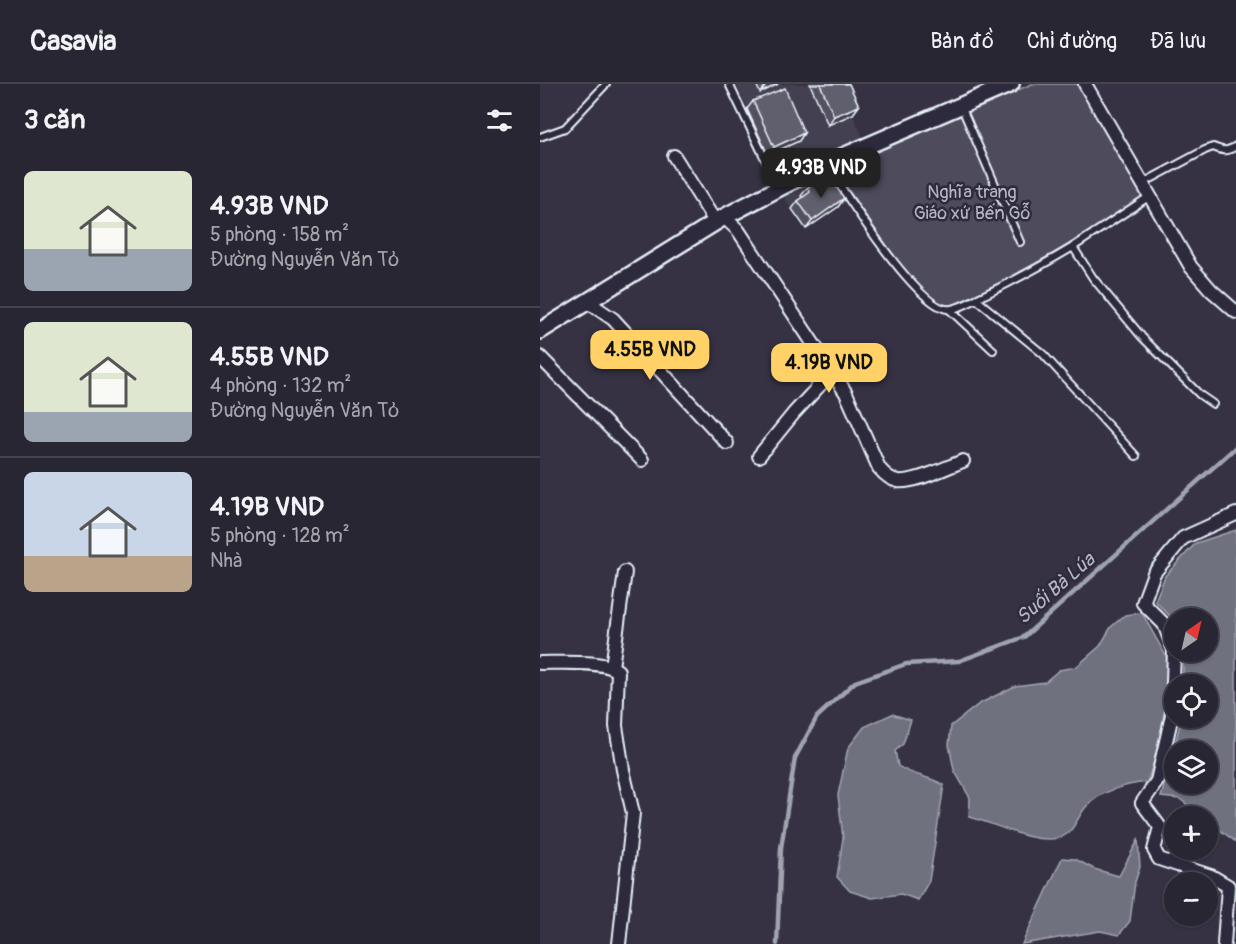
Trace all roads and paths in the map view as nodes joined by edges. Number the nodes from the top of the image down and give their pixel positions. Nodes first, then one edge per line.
1 (606, 84) edge
2 (729, 84) edge
3 (1010, 84) edge
4 (1085, 84) edge
5 (961, 106) junction
6 (540, 137) edge
7 (1236, 146) edge
8 (674, 156) dead end
9 (825, 164) junction
10 (1143, 183) junction
11 (779, 189) junction
12 (1150, 196) junction
13 (720, 220) junction
14 (1020, 242) dead end
15 (1073, 247) junction
16 (976, 299) junction
17 (588, 302) junction
18 (950, 310) junction
19 (1236, 312) edge
20 (540, 331) edge
21 (993, 350) dead end
22 (540, 357) edge
23 (832, 372) junction
24 (1213, 404) dead end
25 (727, 443) dead end
26 (759, 456) dead end
27 (1136, 456) dead end
28 (642, 460) dead end
29 (963, 461) dead end
30 (1236, 514) edge
31 (625, 572) dead end
32 (540, 663) edge
33 (612, 666) junction
34 (619, 944) edge
35 (1224, 944) edge

1 - 6 lane
2 - 11 lane
3 - 5 street
4 - 10 street
5 - 9 street
5 - 14 lane
7 - 10 lane
8 - 13 street
9 - 11 street
9 - 18 lane
10 - 12 street
11 - 13 street
12 - 15 lane
12 - 19 street
13 - 17 street
13 - 23 street
15 - 16 lane
15 - 24 lane
16 - 18 lane
16 - 27 lane
17 - 20 street
17 - 25 street
18 - 21 lane
22 - 28 street
23 - 26 street
23 - 29 street
30 - 35 street
31 - 33 street
32 - 33 street
33 - 34 street

